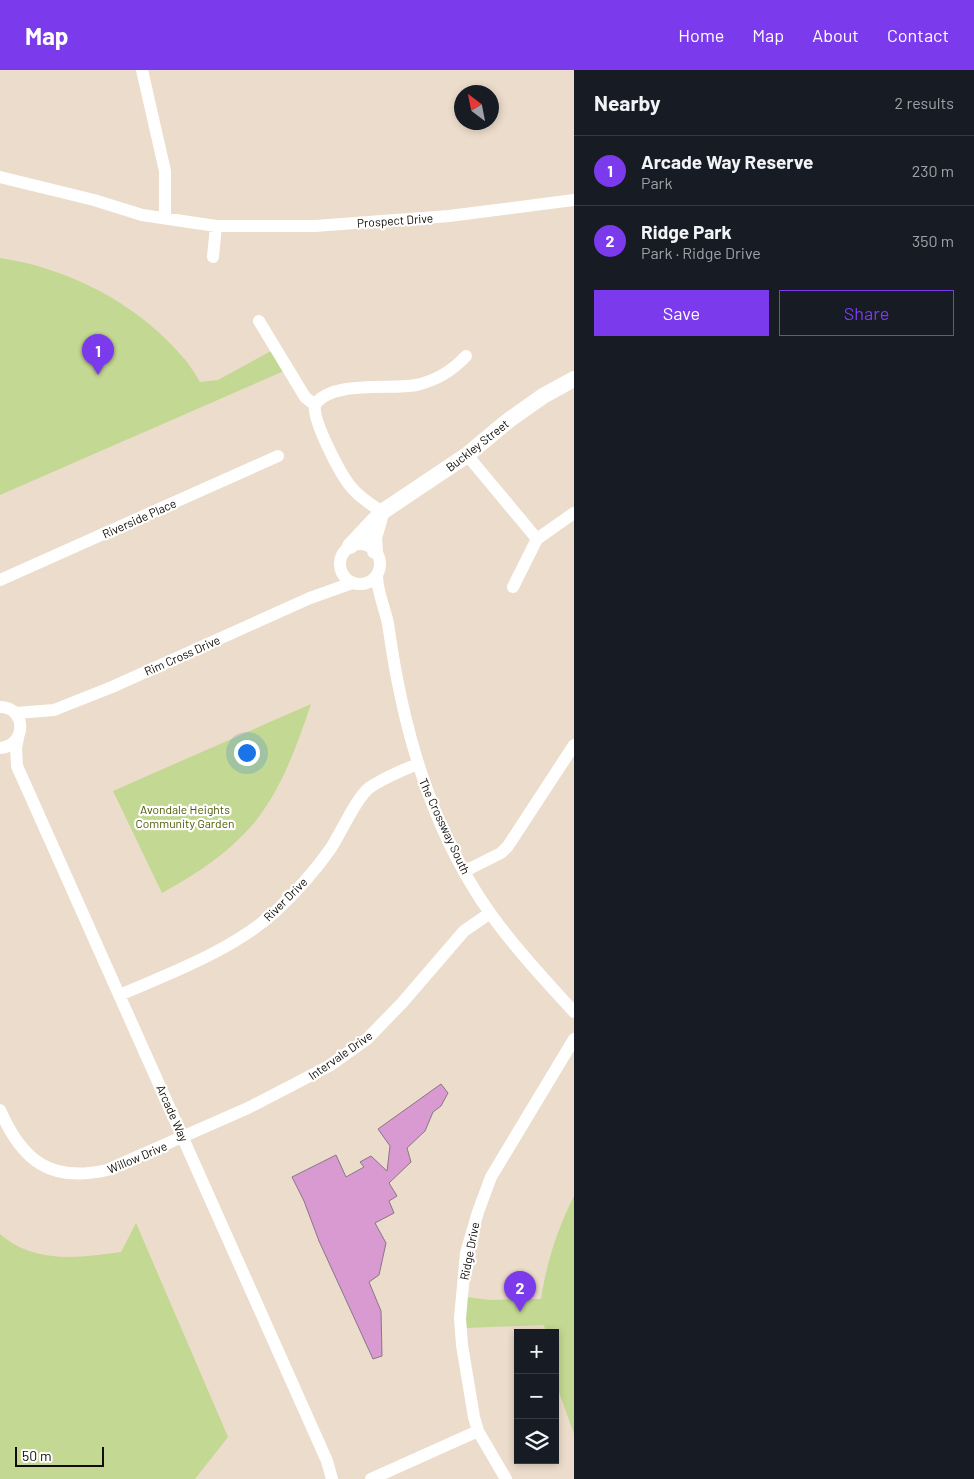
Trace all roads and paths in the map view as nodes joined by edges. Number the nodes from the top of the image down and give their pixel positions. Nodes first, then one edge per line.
1 (142, 70) edge
2 (0, 177) edge
3 (574, 200) edge
4 (165, 218) junction
5 (216, 226) junction
6 (213, 257) dead end
7 (259, 321) dead end
8 (466, 356) dead end
9 (574, 380) edge
10 (315, 405) junction
11 (467, 455) junction
12 (278, 456) dead end
13 (382, 512) junction
14 (574, 513) edge
15 (537, 539) junction
16 (350, 546) junction
17 (375, 551) junction
18 (340, 563) junction
19 (377, 575) junction
20 (0, 580) edge
21 (356, 584) junction
22 (513, 587) dead end
23 (310, 598) junction
24 (384, 607) junction
25 (5, 708) edge
26 (54, 710) junction
27 (19, 735) junction
28 (574, 745) edge
29 (0, 748) edge
30 (417, 764) junction
31 (17, 766) junction
32 (465, 871) junction
33 (490, 913) junction
34 (120, 995) junction
35 (574, 1012) edge
36 (574, 1039) edge
37 (0, 1110) edge
38 (184, 1137) junction
39 (478, 1431) junction
40 (327, 1461) junction
41 (370, 1478) edge
42 (332, 1479) edge
43 (341, 1479) edge
44 (506, 1479) edge

1 - 4 street
2 - 4 street, Prospect Drive
3 - 5 street, Prospect Drive
4 - 5 street, Prospect Drive
5 - 6 street
7 - 10 street
8 - 10 street
9 - 11 street, Buckley Street
10 - 13 street
11 - 13 street, Buckley Street
11 - 15 street
12 - 20 street, Riverside Place
13 - 16 street, Buckley Street
13 - 17 street
14 - 15 street
15 - 22 street
16 - 17 street
16 - 18 street
17 - 19 street
18 - 21 street
18 - 23 street, Rim Cross Drive
19 - 21 street
19 - 24 street, The Crossway South
21 - 23 street, Rim Cross Drive
21 - 24 street
23 - 26 street, Rim Cross Drive
24 - 30 street, The Crossway South
25 - 26 street, Rim Cross Drive
25 - 27 street, Arcade Way
26 - 27 street, Rim Cross Drive
27 - 29 street, Rim Cross Drive
27 - 31 street, Arcade Way
28 - 32 street
29 - 31 street, Arcade Way
30 - 32 street, The Crossway South
30 - 34 street, River Drive
31 - 34 street, Arcade Way
32 - 33 street, The Crossway South
33 - 35 street, The Crossway South
33 - 38 street, Intervale Drive
34 - 38 street, Arcade Way
36 - 39 street, Ridge Drive
37 - 38 street, Willow Drive
38 - 40 street, Arcade Way
39 - 41 street
39 - 44 street, Ridge Drive
40 - 42 street, Arcade Way
40 - 43 street, Arcade Way

